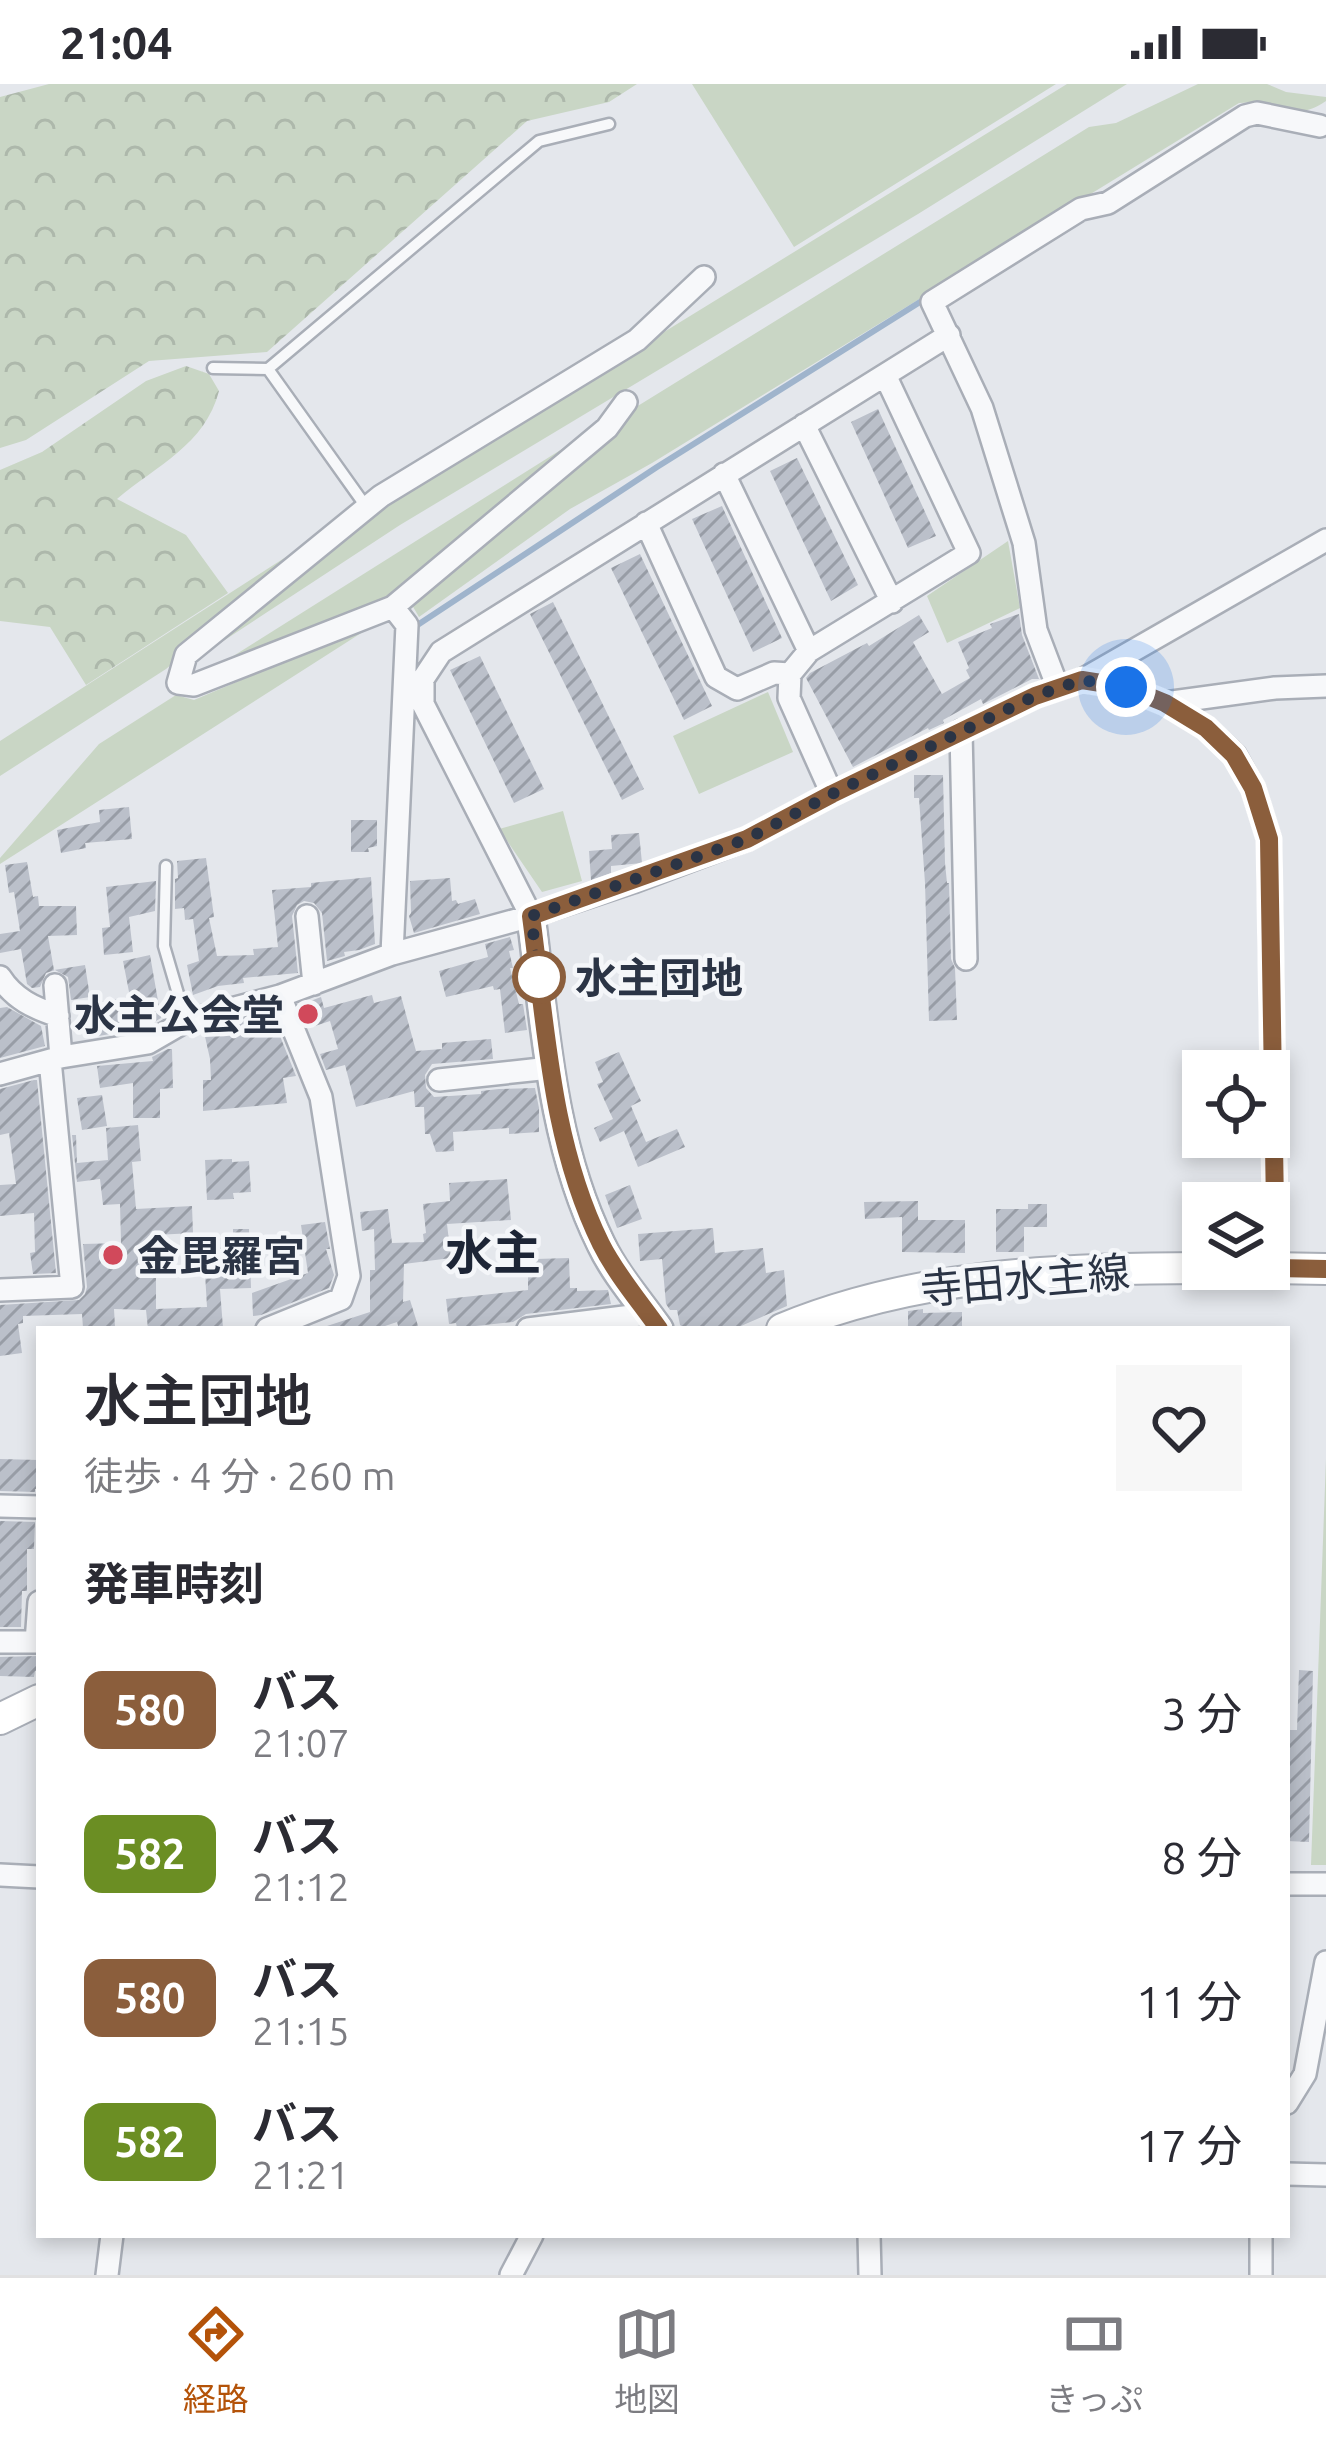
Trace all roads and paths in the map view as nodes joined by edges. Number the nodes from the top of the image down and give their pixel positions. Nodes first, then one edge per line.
1 (609, 124) dead end
2 (1324, 129) edge
3 (704, 277) dead end
4 (949, 335) junction
5 (213, 368) dead end
6 (268, 369) junction
7 (884, 375) junction
8 (626, 402) dead end
9 (804, 425) junction
10 (724, 474) junction
11 (367, 508) junction
12 (646, 523) junction
13 (1326, 539) edge
14 (892, 602) junction
15 (393, 608) junction
16 (809, 652) junction
17 (790, 674) junction
18 (1082, 680) junction
19 (1326, 686) edge
20 (1058, 688) junction
21 (1165, 703) junction
22 (961, 731) junction
23 (832, 794) junction
24 (166, 866) dead end
25 (308, 916) dead end
26 (531, 916) junction
27 (392, 954) junction
28 (965, 958) dead end
29 (0, 977) edge
30 (314, 984) junction
31 (55, 985) dead end
32 (280, 996) junction
33 (58, 1016) junction
34 (186, 1021) junction
35 (55, 1059) junction
36 (550, 1068) junction
37 (0, 1074) edge
38 (440, 1080) dead end
39 (1271, 1182) edge
40 (1182, 1268) edge
41 (1290, 1268) edge
42 (1326, 1269) edge
43 (0, 1290) edge
44 (654, 1321) edge
45 (274, 1326) edge
46 (575, 1326) edge
47 (791, 1326) edge
48 (0, 1506) edge
49 (36, 1507) edge
50 (0, 1642) edge
51 (36, 1642) edge
52 (36, 1701) edge
53 (0, 1719) edge
54 (0, 1875) edge
55 (36, 1877) edge
56 (1290, 1883) edge
57 (1326, 1884) edge
58 (1326, 1962) edge
59 (1290, 2098) edge
60 (1290, 2174) edge
61 (1326, 2175) edge
62 (112, 2238) edge
63 (530, 2238) edge
64 (868, 2238) edge
65 (1261, 2238) edge
66 (107, 2275) edge
67 (511, 2275) edge
68 (870, 2275) edge
69 (1261, 2275) edge

1 - 6 lane
2 - 4 street
3 - 11 street
4 - 7 street
4 - 20 street
5 - 6 lane
6 - 11 lane
7 - 9 street
7 - 14 street
8 - 15 street
9 - 10 street
9 - 14 street
10 - 12 street
10 - 16 street
11 - 15 street
12 - 17 street
12 - 26 street
13 - 18 street
14 - 16 street
15 - 27 street
16 - 17 street
17 - 23 street
18 - 20 street
18 - 21 street
19 - 21 street
20 - 22 street
21 - 39 street
22 - 23 street
22 - 28 street
23 - 26 street
24 - 34 lane
25 - 30 street
26 - 27 street
26 - 36 street
27 - 30 street
29 - 33 street
30 - 32 street
31 - 33 street
32 - 34 street
32 - 45 street
33 - 35 street
34 - 35 street
35 - 37 street
35 - 43 street
36 - 38 street
36 - 44 street
40 - 47 main road, 寺田水主線
41 - 42 main road
44 - 46 street
48 - 49 street
50 - 51 street
52 - 53 main road
54 - 55 street
56 - 57 street
58 - 59 street
60 - 61 street
62 - 66 street
63 - 67 street
64 - 68 street
65 - 69 street

